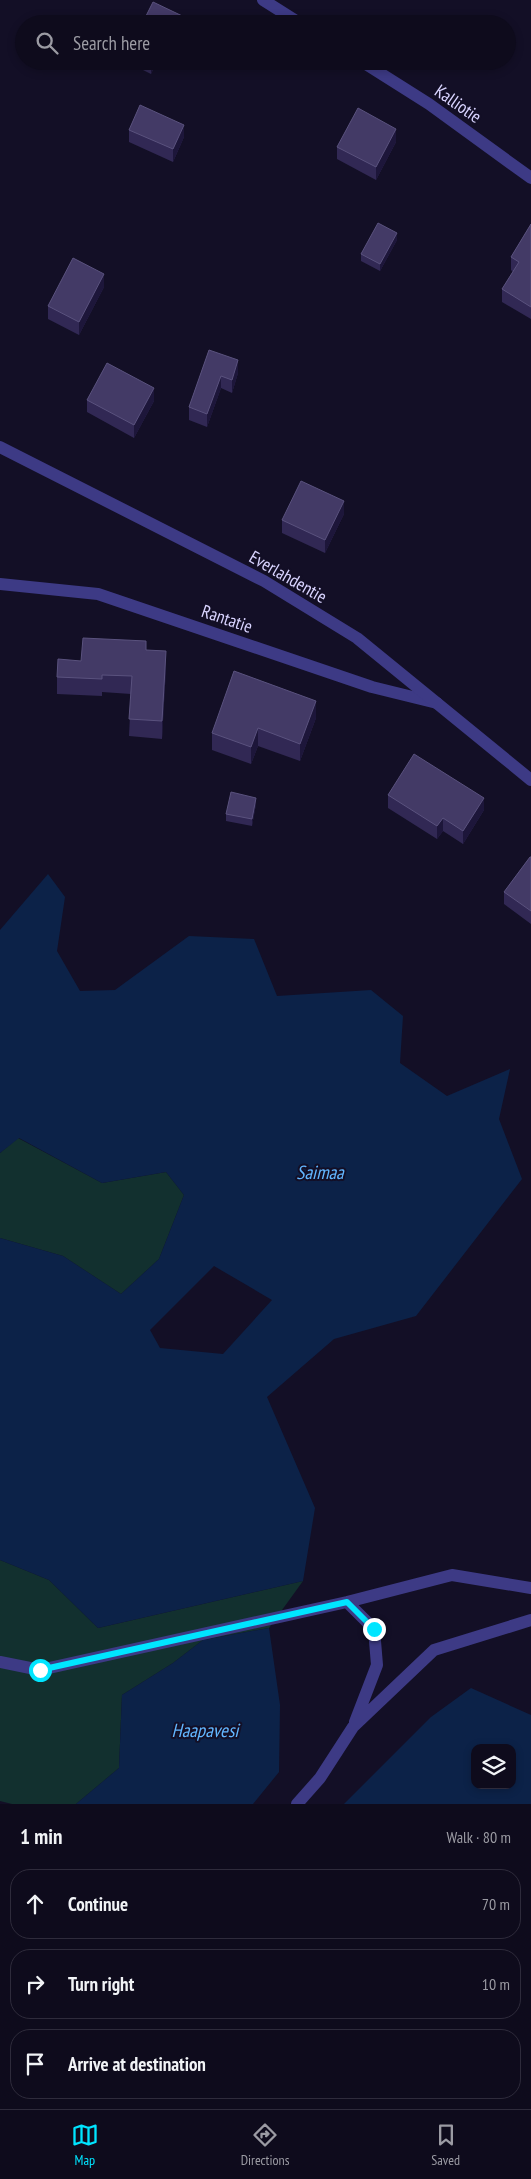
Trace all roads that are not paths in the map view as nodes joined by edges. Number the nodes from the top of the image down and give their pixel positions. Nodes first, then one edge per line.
1 (263, 0) edge
2 (287, 15) edge
3 (375, 70) edge
4 (531, 178) edge
5 (0, 447) edge
6 (0, 584) edge
7 (440, 704) junction
8 (531, 780) edge
9 (531, 1588) edge
10 (347, 1602) junction
11 (531, 1620) edge
12 (0, 1662) edge
13 (353, 1727) junction
14 (297, 1804) edge

1 - 2 street
3 - 4 street, Kalliotie
5 - 7 street, Everlahdentie
6 - 7 street, Rantatie
7 - 8 street, Everlahdentie
9 - 10 street
10 - 12 street
10 - 13 street
11 - 13 street
13 - 14 street

